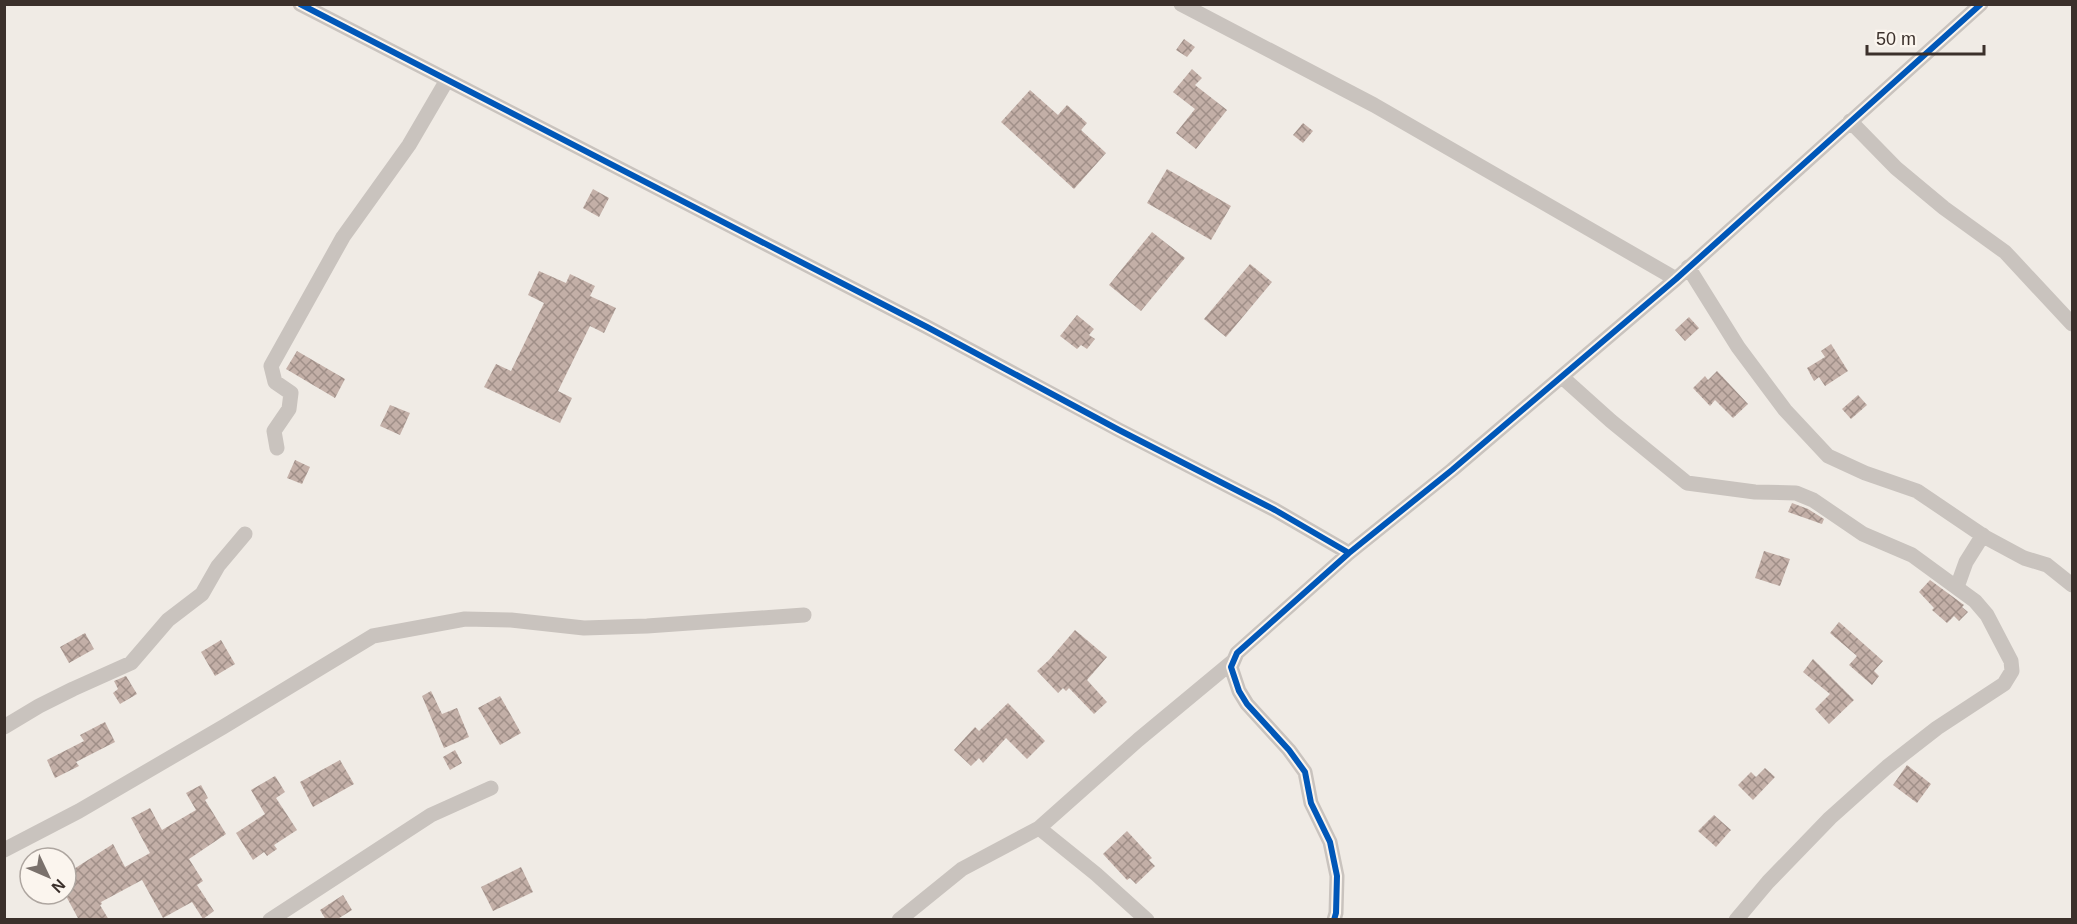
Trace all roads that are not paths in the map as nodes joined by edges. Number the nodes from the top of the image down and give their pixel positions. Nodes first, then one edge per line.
1 (300, 4) edge
2 (1181, 4) edge
3 (1982, 4) edge
4 (447, 80) junction
5 (1850, 122) junction
6 (1688, 267) junction
7 (1676, 279) junction
8 (2073, 324) edge
9 (1562, 377) junction
10 (277, 448) dead end
11 (245, 534) dead end
12 (1983, 535) junction
13 (1349, 553) junction
14 (2073, 585) edge
15 (1957, 587) junction
16 (804, 615) dead end
17 (1232, 662) junction
18 (4, 727) edge
19 (491, 788) dead end
20 (1040, 828) junction
21 (4, 850) edge
22 (1740, 918) edge
23 (270, 920) edge
24 (899, 920) edge
25 (1147, 920) edge
26 (1334, 920) edge

1 - 4 street
2 - 7 street
3 - 5 street
4 - 10 street
4 - 13 street
5 - 6 street
5 - 8 street
6 - 7 street
6 - 12 street
7 - 9 street
9 - 13 street
9 - 15 street
11 - 18 street
12 - 14 street
12 - 15 street
13 - 17 street
15 - 22 street
16 - 21 street
17 - 20 street
17 - 26 street
19 - 23 street
20 - 24 street
20 - 25 street

